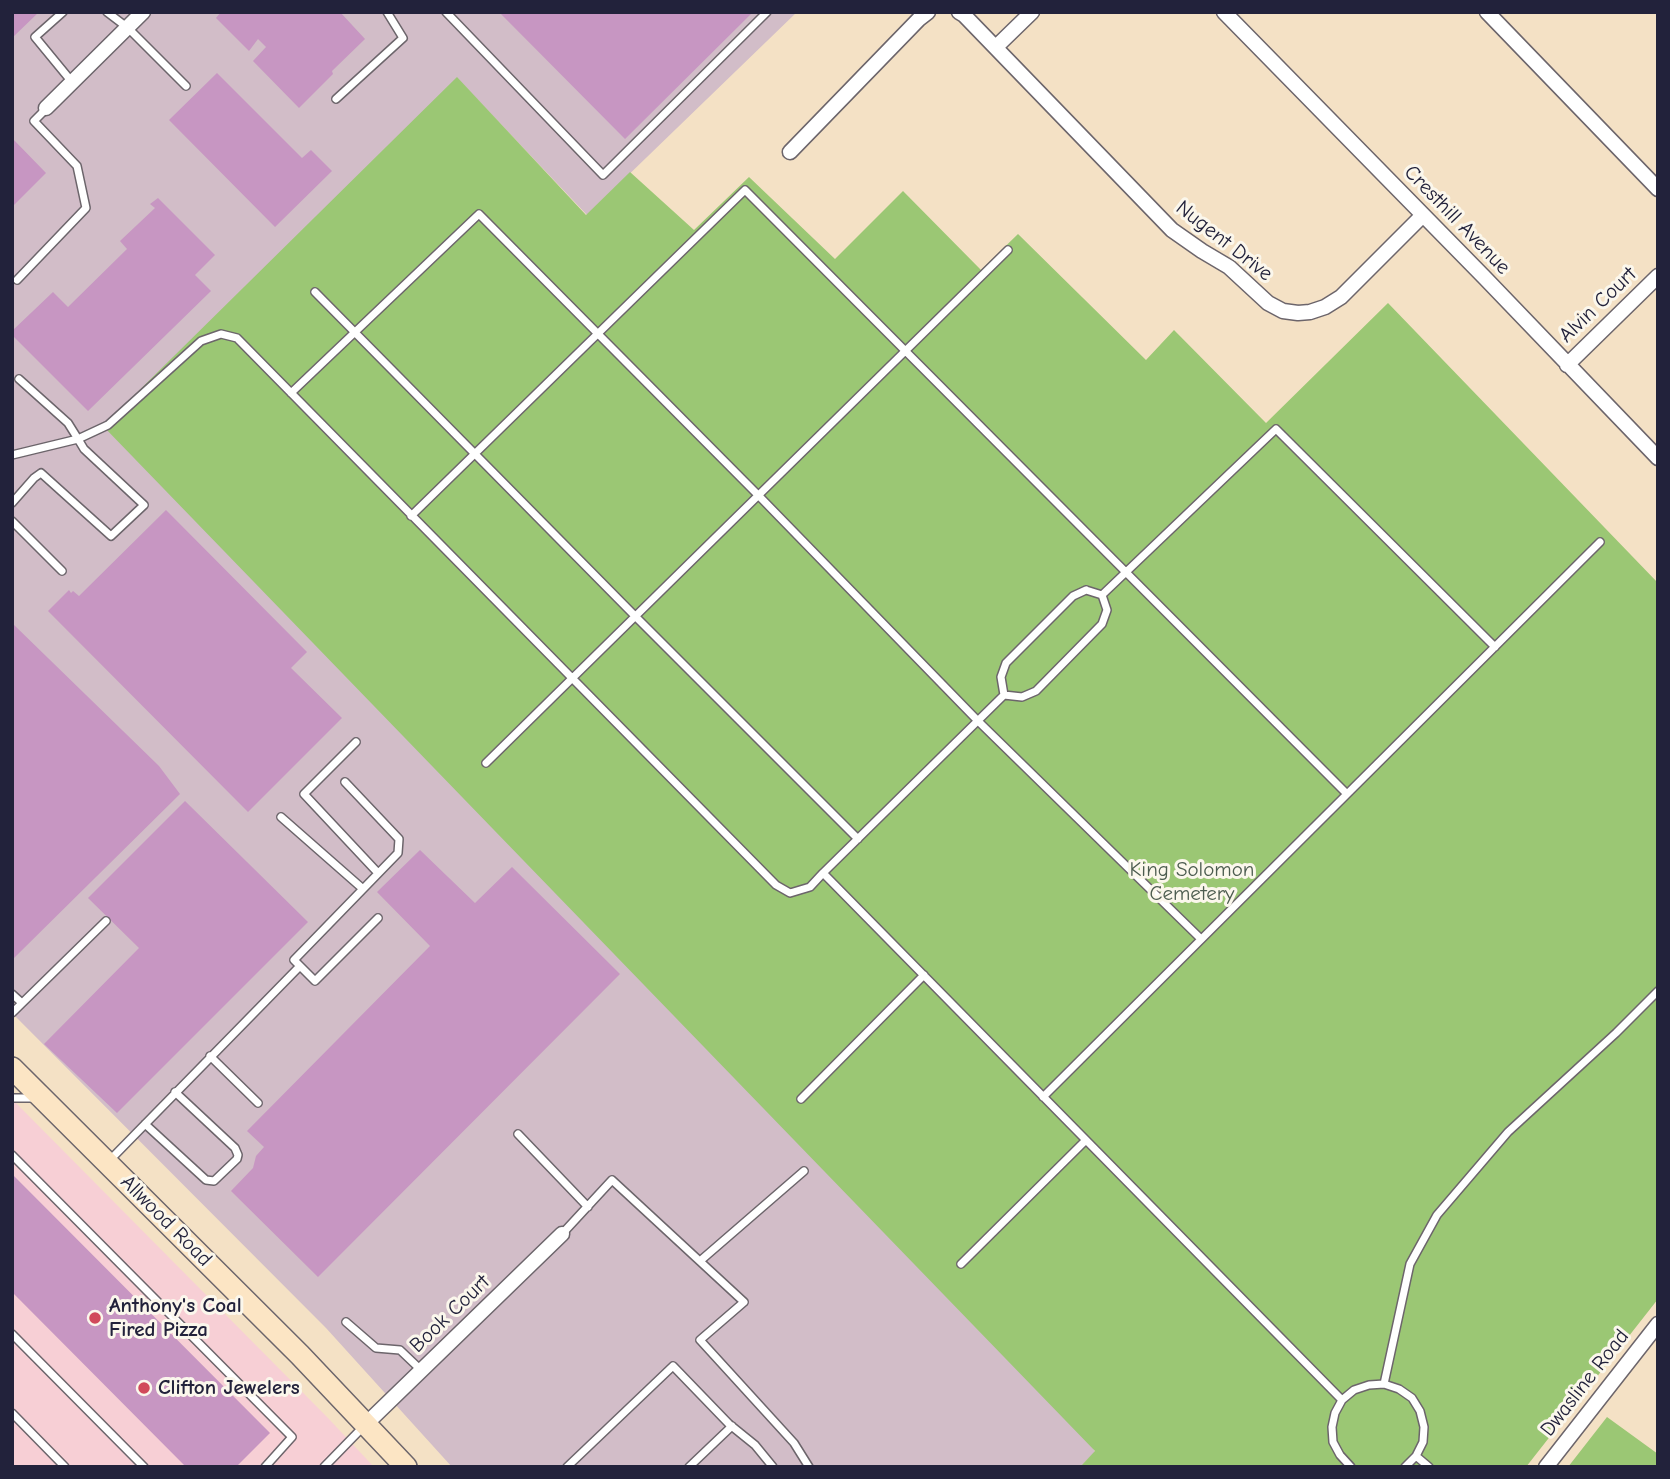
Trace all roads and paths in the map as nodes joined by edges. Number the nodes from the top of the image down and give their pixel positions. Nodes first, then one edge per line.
1 (63, 12) edge
2 (107, 12) edge
3 (143, 12) edge
4 (387, 12) edge
5 (446, 12) edge
6 (766, 12) edge
7 (928, 12) edge
8 (959, 12) edge
9 (1032, 12) edge
10 (1224, 12) edge
11 (1487, 12) edge
12 (128, 28) junction
13 (996, 47) junction
14 (72, 82) junction
15 (186, 86) dead end
16 (336, 99) dead end
17 (46, 108) joint
18 (790, 152) dead end
19 (1655, 180) edge
20 (1423, 215) junction
21 (1008, 250) dead end
22 (1658, 276) edge
23 (17, 280) dead end
24 (315, 292) dead end
25 (355, 331) junction
26 (598, 333) junction
27 (905, 351) junction
28 (1567, 365) junction
29 (19, 379) dead end
30 (291, 393) junction
31 (78, 439) junction
32 (475, 453) junction
33 (12, 454) edge
34 (1658, 458) edge
35 (759, 496) junction
36 (12, 503) edge
37 (411, 516) junction
38 (12, 521) edge
39 (1600, 542) dead end
40 (62, 571) dead end
41 (1126, 573) junction
42 (1102, 595) junction
43 (636, 618) junction
44 (1494, 648) junction
45 (573, 679) junction
46 (1004, 695) junction
47 (978, 721) junction
48 (356, 742) dead end
49 (486, 763) dead end
50 (345, 782) dead end
51 (1347, 794) junction
52 (281, 817) dead end
53 (858, 839) junction
54 (378, 873) junction
55 (823, 873) junction
56 (363, 889) junction
57 (379, 918) dead end
58 (106, 921) dead end
59 (1201, 939) junction
60 (300, 966) junction
61 (924, 975) junction
62 (1658, 991) edge
63 (12, 993) edge
64 (22, 1003) junction
65 (12, 1013) edge
66 (210, 1056) junction
67 (12, 1068) edge
68 (175, 1093) junction
69 (1043, 1097) junction
70 (12, 1098) edge
71 (43, 1099) junction
72 (801, 1099) dead end
73 (258, 1102) dead end
74 (145, 1124) junction
75 (518, 1134) dead end
76 (1086, 1140) junction
77 (12, 1155) edge
78 (107, 1162) junction
79 (804, 1171) dead end
80 (588, 1207) junction
81 (562, 1234) joint
82 (700, 1261) junction
83 (961, 1265) dead end
84 (346, 1322) dead end
85 (1658, 1324) edge
86 (12, 1334) edge
87 (421, 1371) junction
88 (1384, 1384) junction
89 (1342, 1400) junction
90 (12, 1413) edge
91 (366, 1424) junction
92 (732, 1426) junction
93 (1416, 1456) junction
94 (1347, 1465) edge
95 (65, 1467) edge
96 (144, 1467) edge
97 (265, 1467) edge
98 (324, 1467) edge
99 (406, 1467) edge
100 (567, 1467) edge
101 (689, 1467) edge
102 (773, 1467) edge
103 (809, 1467) edge
104 (1405, 1467) edge
105 (1429, 1467) edge
106 (1546, 1467) edge

1 - 14 lane
2 - 12 lane
3 - 12 street
4 - 16 lane
5 - 6 lane
7 - 18 street
8 - 13 street, Nugent Drive
9 - 13 street
10 - 20 street, Cresthill Avenue
11 - 19 street
12 - 14 street
12 - 15 lane
13 - 20 street, Nugent Drive
14 - 17 street
17 - 23 lane
20 - 28 street, Cresthill Avenue
21 - 27 lane
22 - 28 street, Alvin Court
24 - 25 lane
25 - 26 lane
25 - 30 lane
25 - 32 lane
26 - 27 lane
26 - 32 lane
26 - 35 lane
27 - 35 lane
27 - 41 lane
28 - 34 street, Cresthill Avenue
29 - 31 lane
30 - 31 lane
30 - 37 lane
31 - 33 lane
31 - 36 lane
32 - 37 lane
32 - 43 lane
35 - 43 lane
35 - 47 lane
37 - 45 lane
38 - 40 lane
39 - 44 lane
41 - 42 lane
41 - 44 lane
41 - 51 lane
42 - 46 lane
42 - 46 lane
43 - 45 lane
43 - 53 lane
44 - 51 lane
45 - 49 lane
45 - 55 lane
46 - 47 lane
47 - 53 lane
47 - 59 lane
48 - 54 lane
50 - 54 lane
51 - 59 lane
52 - 56 lane
53 - 55 lane
54 - 56 lane
55 - 61 lane
56 - 60 lane
57 - 60 lane
58 - 64 lane
59 - 69 lane
60 - 66 lane
61 - 69 lane
61 - 72 lane
62 - 88 lane
63 - 64 lane
64 - 65 lane
66 - 68 lane
66 - 73 lane
67 - 71 main road, Allwood Road
68 - 74 lane
68 - 74 lane
69 - 76 lane
70 - 71 lane
71 - 78 main road, Allwood Road
74 - 78 lane
75 - 80 lane
76 - 83 lane
76 - 89 lane
77 - 97 lane
78 - 91 main road, Allwood Road
79 - 82 lane
80 - 81 lane
80 - 82 lane
81 - 87 street, Book Court
82 - 103 lane
84 - 87 lane
85 - 106 street, Dwasline Road
86 - 96 lane
87 - 91 street, Book Court
88 - 89 lane
88 - 93 lane
89 - 94 lane
90 - 95 lane
91 - 98 lane
91 - 99 main road, Allwood Road
92 - 100 lane
92 - 101 lane
92 - 102 lane
93 - 104 lane
93 - 105 lane

